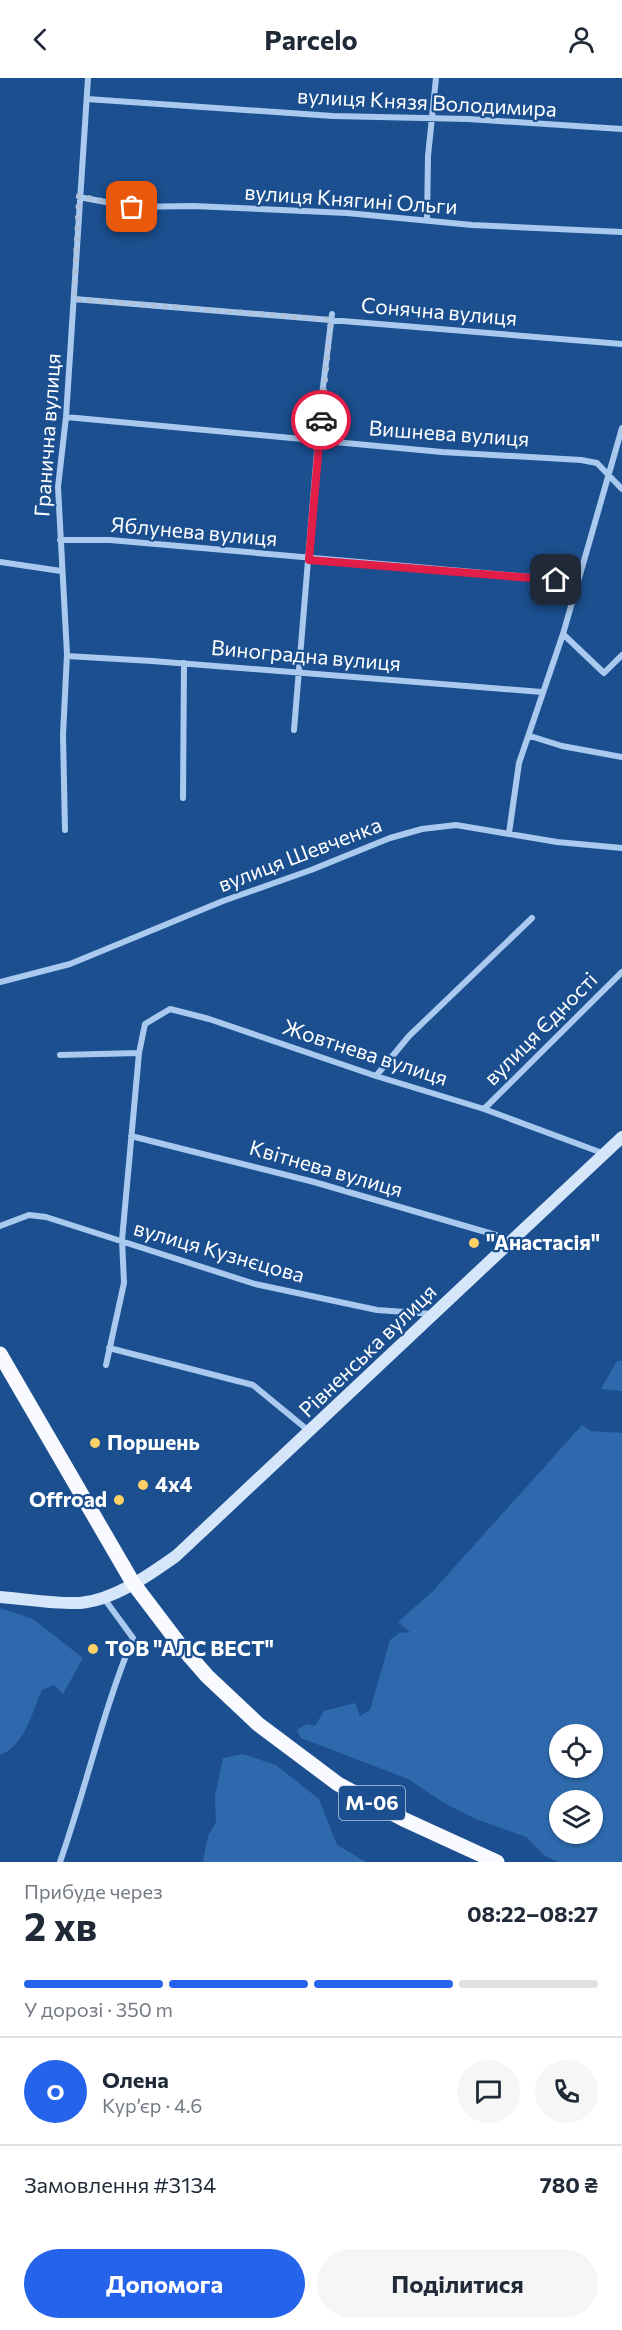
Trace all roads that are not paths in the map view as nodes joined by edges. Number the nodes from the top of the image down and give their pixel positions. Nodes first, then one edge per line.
1 (88, 78) edge
2 (436, 78) edge
3 (87, 99) junction
4 (433, 119) junction
5 (622, 129) edge
6 (79, 196) junction
7 (427, 220) junction
8 (622, 232) edge
9 (74, 299) junction
10 (331, 317) junction
11 (622, 344) edge
12 (66, 417) junction
13 (622, 428) edge
14 (320, 441) junction
15 (608, 476) junction
16 (622, 489) edge
17 (60, 540) junction
18 (309, 560) junction
19 (0, 562) edge
20 (61, 571) junction
21 (576, 581) junction
22 (563, 634) junction
23 (67, 656) junction
24 (622, 656) edge
25 (184, 663) junction
26 (299, 672) junction
27 (542, 692) junction
28 (294, 730) dead end
29 (530, 736) junction
30 (622, 757) edge
31 (183, 798) dead end
32 (65, 830) dead end
33 (509, 833) junction
34 (622, 848) edge
35 (532, 918) dead end
36 (622, 972) edge
37 (0, 982) edge
38 (139, 1053) junction
39 (60, 1055) dead end
40 (376, 1076) junction
41 (484, 1109) junction
42 (131, 1136) junction
43 (622, 1137) edge
44 (605, 1154) junction
45 (0, 1226) edge
46 (122, 1240) junction
47 (508, 1245) junction
48 (433, 1314) junction
49 (109, 1348) junction
50 (0, 1354) edge
51 (106, 1365) dead end
52 (310, 1433) junction
53 (133, 1583) junction
54 (0, 1597) edge
55 (103, 1597) junction
56 (60, 1862) edge
57 (497, 1862) edge

1 - 3 street, Гранична вулиця
2 - 4 street
3 - 4 street, вулиця Князя Володимира
3 - 6 street, Гранична вулиця
4 - 5 street, вулиця Князя Володимира
4 - 7 street
6 - 7 street, вулиця Княгині Ольги
6 - 9 street, Гранична вулиця
7 - 8 street, вулиця Княгині Ольги
9 - 10 street, Сонячна вулиця
9 - 12 street, Гранична вулиця
10 - 11 street, Сонячна вулиця
10 - 14 street
12 - 14 street, Вишнева вулиця
12 - 17 street, Гранична вулиця
13 - 15 street
14 - 15 street, Вишнева вулиця
14 - 18 street
15 - 16 street, Вишнева вулиця
15 - 21 street
17 - 18 street, Яблунева вулиця
17 - 20 street, Гранична вулиця
18 - 21 street, Яблунева вулиця
18 - 26 street
19 - 20 street
20 - 23 street, Гранична вулиця
21 - 22 street
22 - 24 street
22 - 27 street
23 - 25 street, Виноградна вулиця
23 - 32 street, Гранична вулиця
25 - 26 street, Виноградна вулиця
25 - 31 street
26 - 27 street, Виноградна вулиця
26 - 28 street
27 - 29 street
29 - 30 street
29 - 33 street
33 - 34 street, вулиця Шевченка
33 - 37 street, вулиця Шевченка
35 - 40 street
36 - 41 street, вулиця Єдності
38 - 39 street
38 - 40 street, Жовтнева вулиця
38 - 42 street, Жовтнева вулиця
40 - 41 street, Жовтнева вулиця
41 - 44 street, Жовтнева вулиця
42 - 46 street, Жовтнева вулиця
42 - 47 street, Квітнева вулиця
43 - 44 main road, Рівненська вулиця
44 - 47 main road, Рівненська вулиця
45 - 46 street, вулиця Кузнєцова
46 - 48 street, вулиця Кузнєцова
46 - 49 street, Жовтнева вулиця
47 - 48 main road, Рівненська вулиця
48 - 52 main road, Рівненська вулиця
49 - 51 street, Жовтнева вулиця
49 - 52 street
50 - 53 highway, М-06
52 - 53 main road, Рівненська вулиця
53 - 55 main road, Рівненська вулиця
53 - 57 highway, М-06
54 - 55 main road, Рівненська вулиця
55 - 56 street

